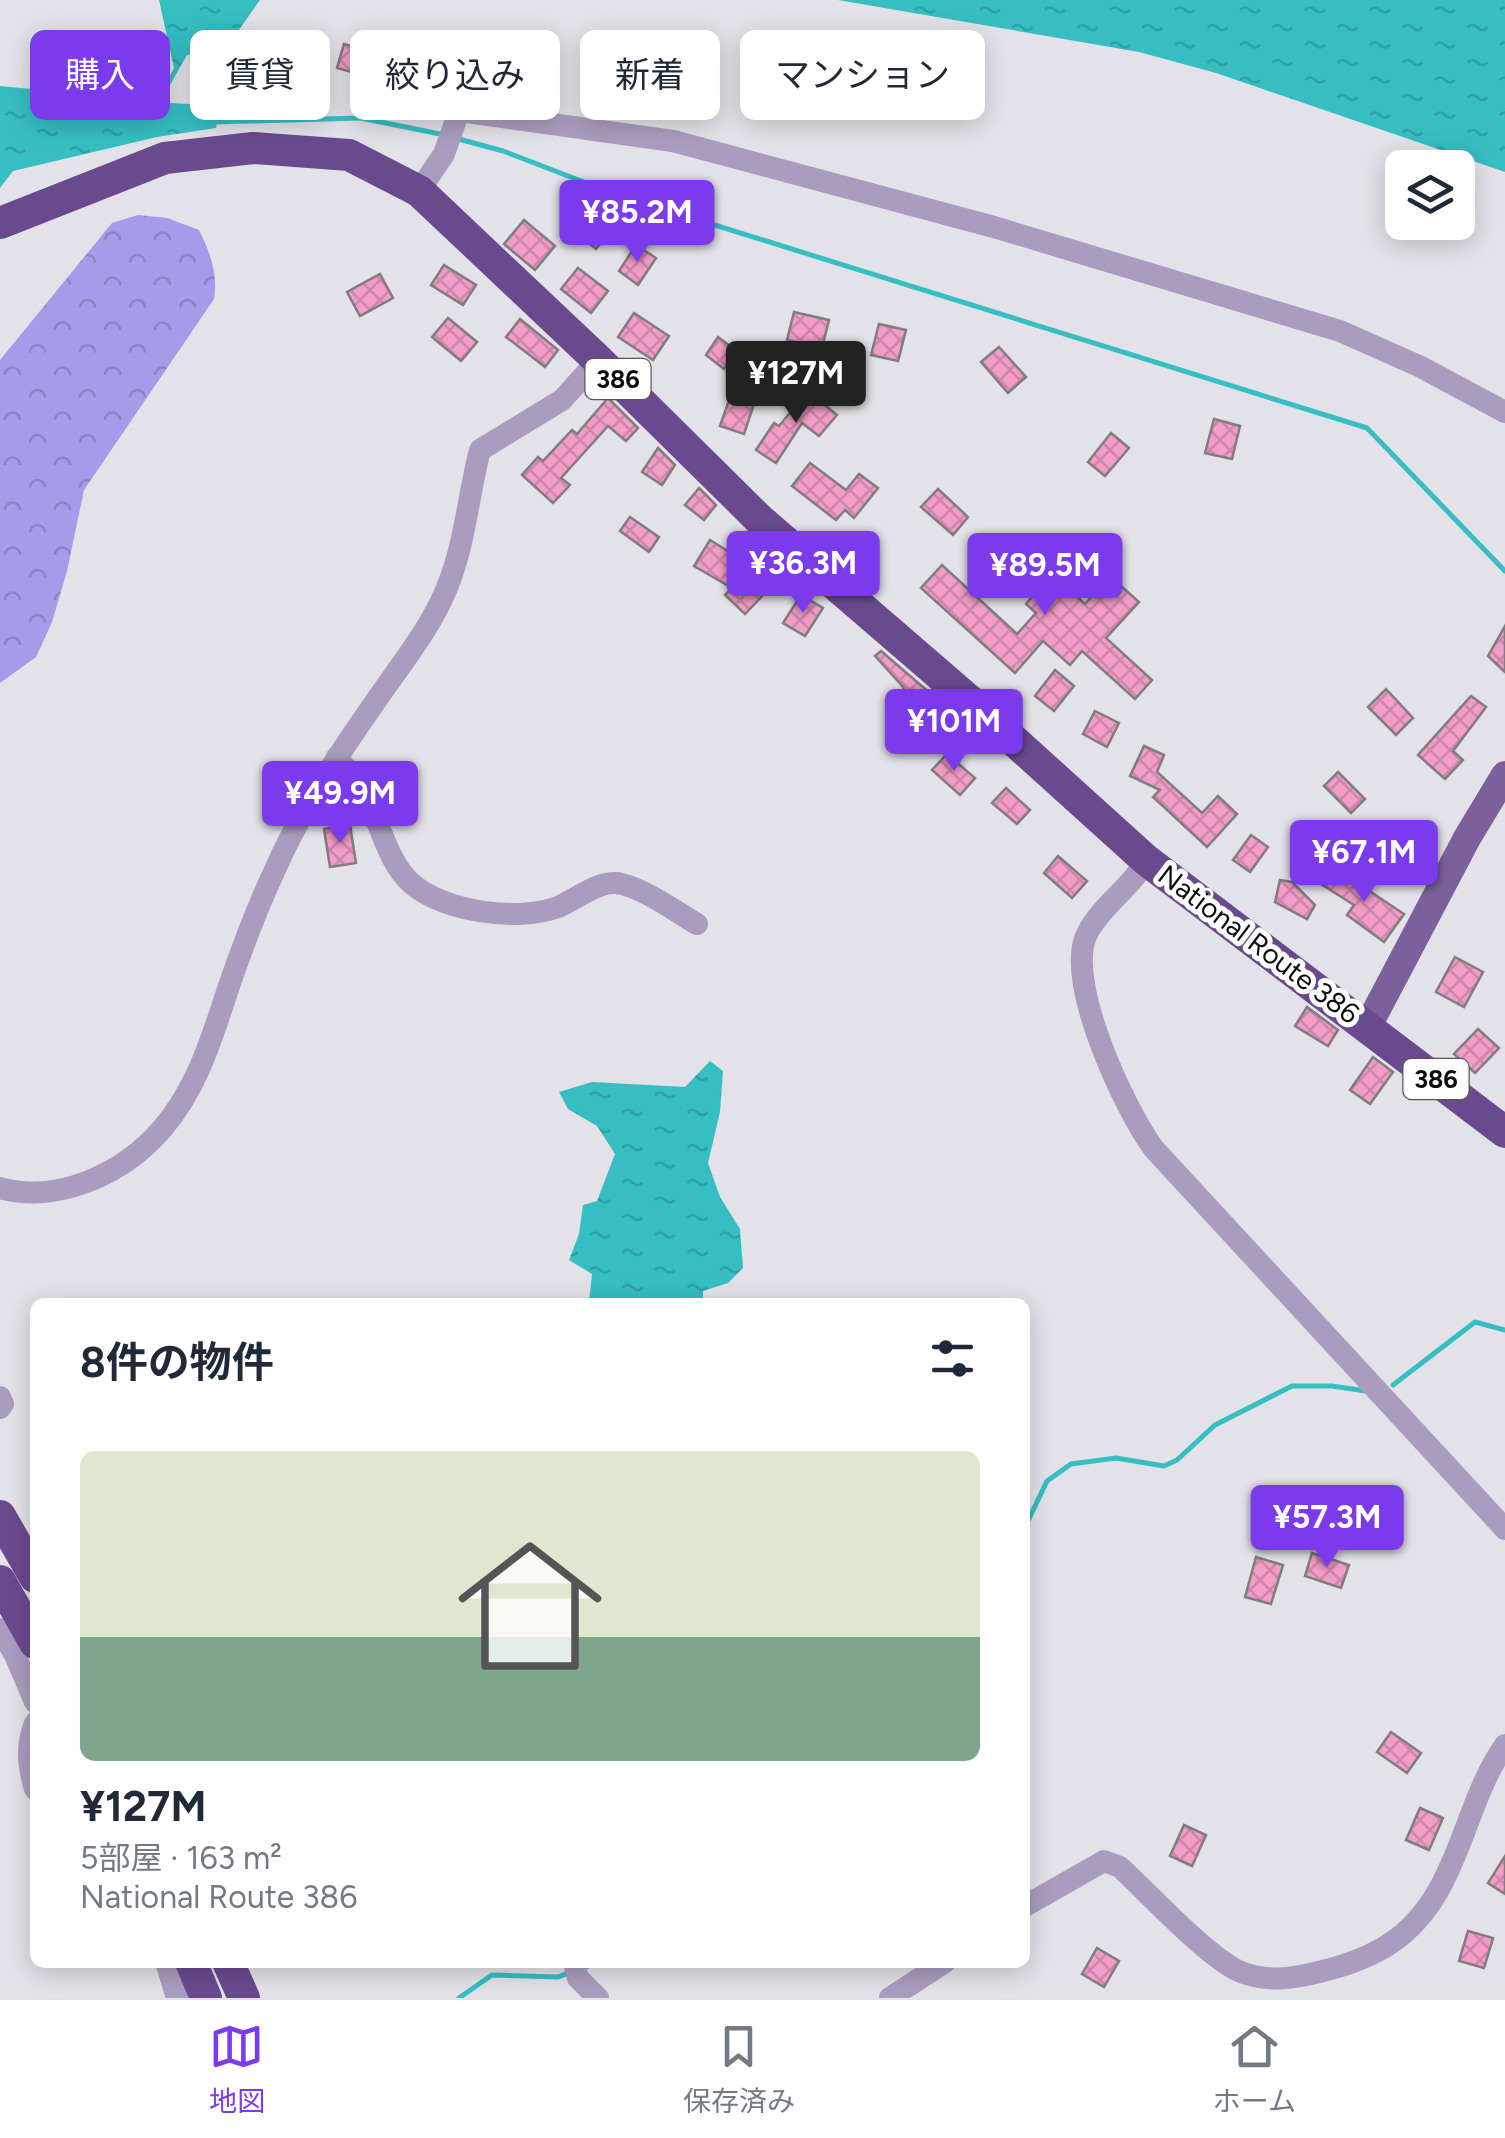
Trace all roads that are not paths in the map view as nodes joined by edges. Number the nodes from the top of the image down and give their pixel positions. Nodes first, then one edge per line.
1 (419, 192) junction
2 (0, 224) edge
3 (598, 360) junction
4 (1505, 412) edge
5 (337, 756) junction
6 (1505, 775) edge
7 (1146, 860) junction
8 (698, 924) dead end
9 (1368, 1026) junction
10 (1505, 1132) edge
11 (0, 1188) edge
12 (0, 1397) edge
13 (0, 1408) edge
14 (0, 1516) edge
15 (1505, 1528) edge
16 (30, 1568) edge
17 (0, 1581) edge
18 (0, 1629) edge
19 (30, 1634) edge
20 (30, 1690) edge
21 (1505, 1745) edge
22 (1497, 1774) edge
23 (1030, 1903) edge
24 (168, 1968) edge
25 (193, 1968) edge
26 (231, 1968) edge
27 (576, 1968) edge
28 (937, 1968) edge
29 (177, 1998) edge
30 (206, 1998) edge
31 (244, 1998) edge
32 (598, 1998) edge
33 (890, 1998) edge

1 - 2 highway, National Route 386 / 386
1 - 3 highway, National Route 386 / 386
1 - 4 street
3 - 5 street
3 - 7 highway, National Route 386 / 386
5 - 8 street
5 - 11 street
6 - 9 main road
7 - 9 highway, National Route 386 / 386
7 - 15 street
9 - 10 highway, National Route 386 / 386
12 - 13 street
14 - 16 highway
17 - 19 highway
18 - 20 street
21 - 22 street
22 - 23 street
24 - 29 street
25 - 30 highway
26 - 31 highway
27 - 32 street
28 - 33 street

